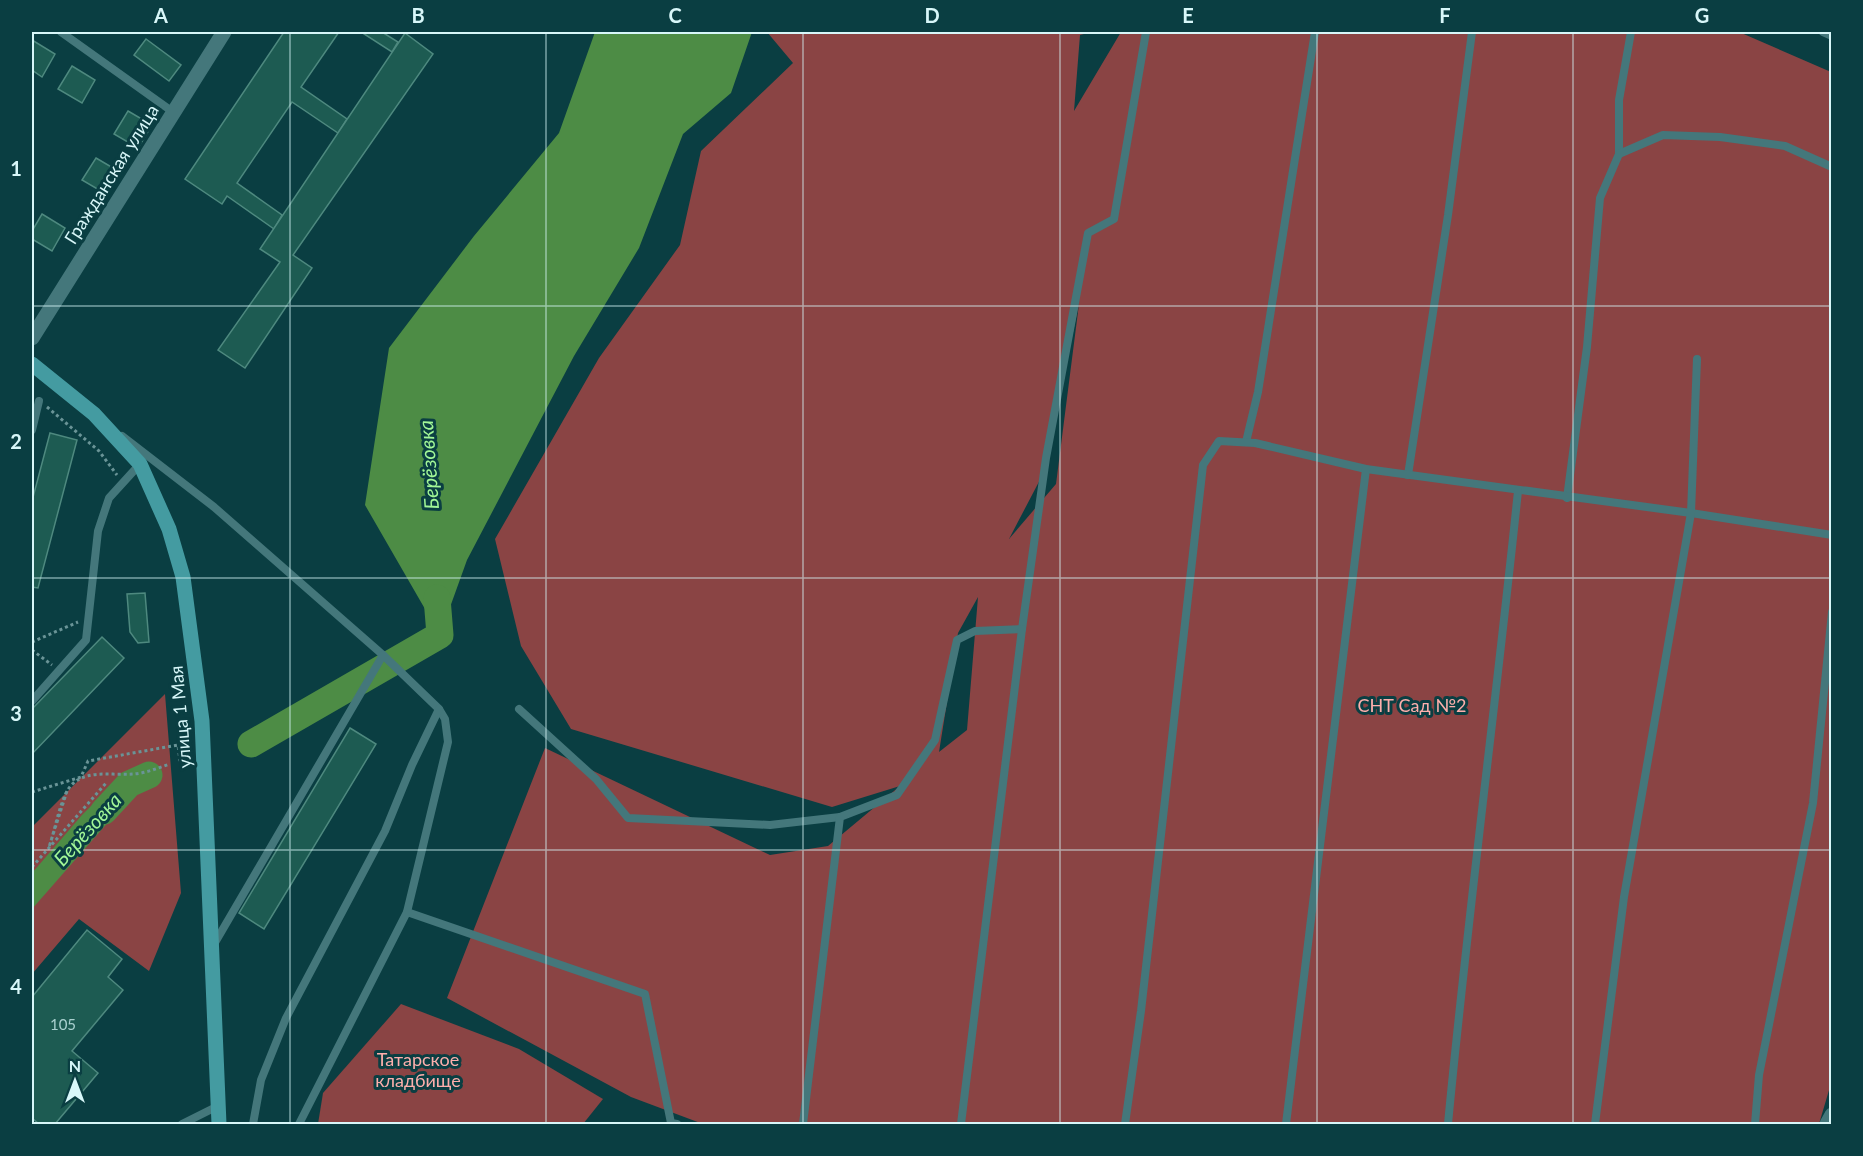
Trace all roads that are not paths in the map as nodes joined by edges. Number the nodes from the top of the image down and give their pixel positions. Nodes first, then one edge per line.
1 (61, 32) edge
2 (224, 32) edge
3 (1146, 32) edge
4 (1314, 32) edge
5 (1472, 32) edge
6 (1631, 32) edge
7 (1823, 32) edge
8 (1832, 36) edge
9 (173, 112) junction
10 (1619, 154) junction
11 (1832, 167) edge
12 (32, 338) edge
13 (1698, 359) dead end
14 (32, 364) edge
15 (39, 401) road end
16 (94, 414) junction
17 (32, 430) edge
18 (1246, 442) junction
19 (140, 464) junction
20 (1366, 470) junction
21 (1408, 476) junction
22 (1518, 491) junction
23 (1567, 498) junction
24 (1691, 513) junction
25 (1832, 535) edge
26 (1832, 612) edge
27 (1022, 629) junction
28 (383, 655) junction
29 (32, 701) edge
30 (440, 709) junction
31 (519, 709) dead end
32 (840, 817) junction
33 (407, 912) junction
34 (211, 950) junction
35 (218, 1106) junction
36 (1832, 1115) edge
37 (182, 1125) edge
38 (219, 1125) edge
39 (253, 1125) edge
40 (299, 1125) edge
41 (677, 1125) edge
42 (803, 1125) edge
43 (961, 1125) edge
44 (1125, 1125) edge
45 (1286, 1125) edge
46 (1448, 1125) edge
47 (1595, 1125) edge
48 (1755, 1125) edge
49 (1827, 1125) edge

1 - 9 lane
2 - 9 street, Гражданская улица
3 - 27 lane
4 - 18 lane
5 - 21 lane
6 - 10 lane
7 - 8 lane
9 - 12 street, Гражданская улица
10 - 11 lane
10 - 23 lane
13 - 24 lane
14 - 16 main road, улица 1 Мая
15 - 17 lane
16 - 19 main road, улица 1 Мая
16 - 28 lane
18 - 20 lane
18 - 44 lane
19 - 29 lane
19 - 34 main road, улица 1 Мая
20 - 21 lane
20 - 45 lane
21 - 22 lane
22 - 23 lane
22 - 46 lane
23 - 24 lane
24 - 25 lane
24 - 47 lane
26 - 48 lane
27 - 32 lane
27 - 43 lane
28 - 30 lane
28 - 34 lane
30 - 33 lane
30 - 39 lane
31 - 32 lane
32 - 42 lane
33 - 40 lane
33 - 41 lane
34 - 35 main road, улица 1 Мая
35 - 37 lane
35 - 38 main road, улица 1 Мая
36 - 49 street

